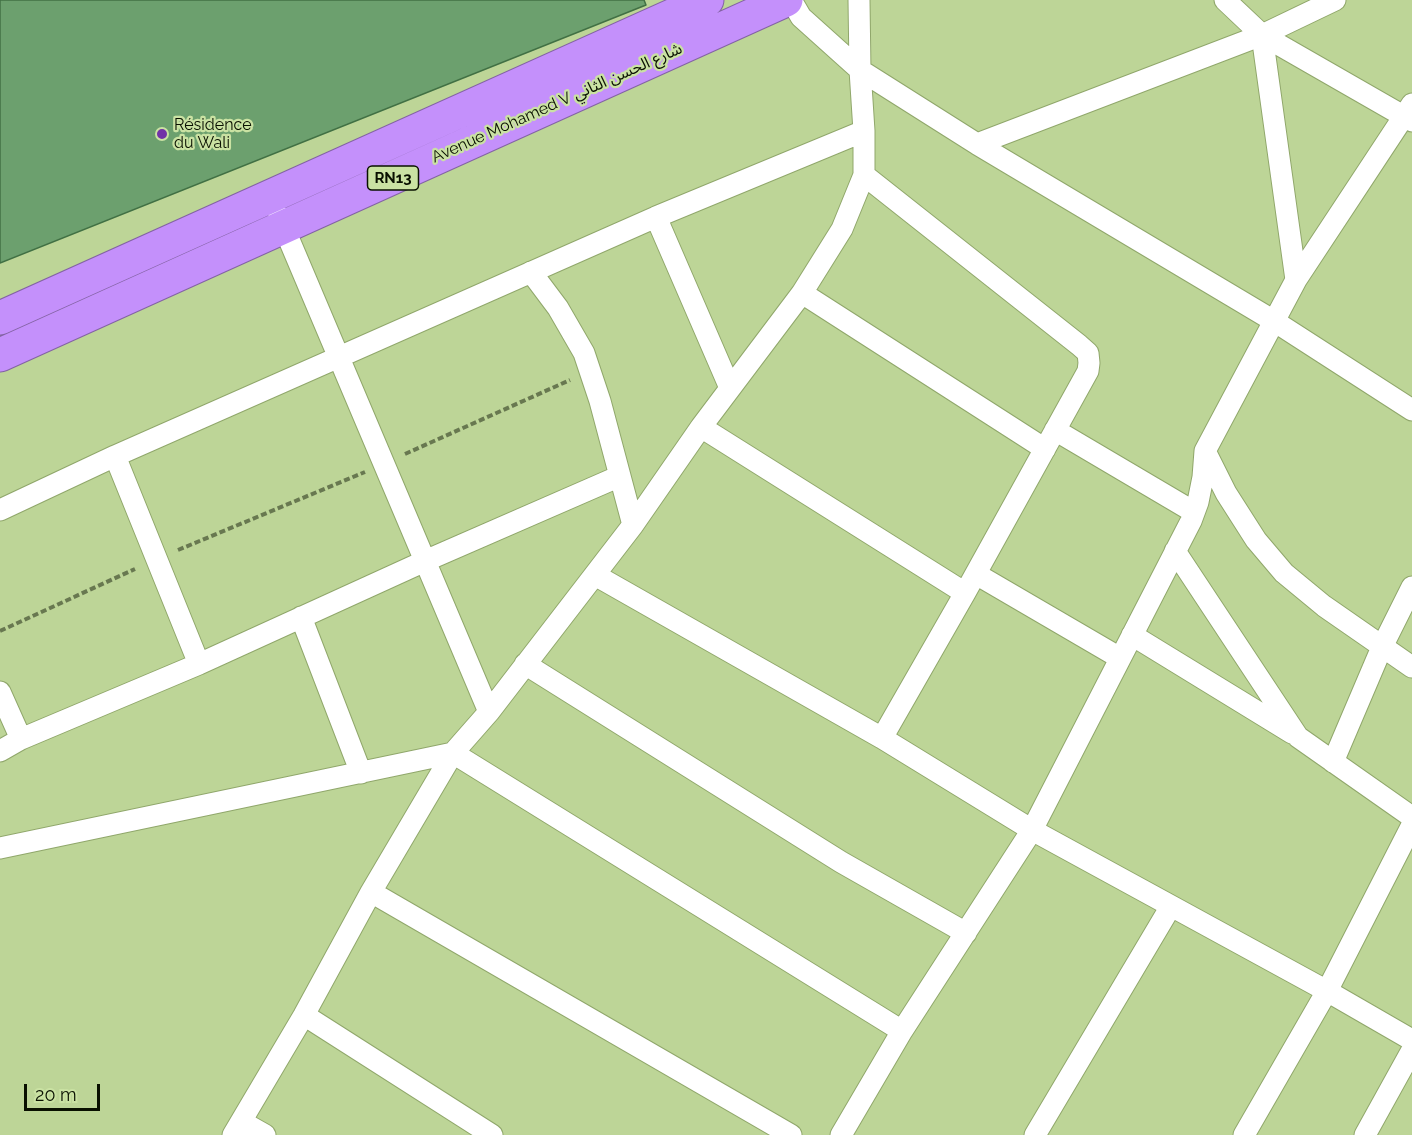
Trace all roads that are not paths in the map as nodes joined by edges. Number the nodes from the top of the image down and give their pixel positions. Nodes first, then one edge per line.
1 (707, 0) edge
2 (786, 0) edge
3 (791, 0) edge
4 (859, 0) edge
5 (1225, 0) edge
6 (1335, 0) edge
7 (1262, 35) junction
8 (860, 70) junction
9 (1409, 114) edge
10 (864, 131) junction
11 (977, 144) junction
12 (864, 175) junction
13 (271, 196) junction
14 (656, 217) junction
15 (284, 227) junction
16 (531, 272) junction
17 (1296, 280) junction
18 (802, 293) junction
19 (0, 318) edge
20 (1274, 321) junction
21 (0, 355) edge
22 (339, 357) junction
23 (730, 388) junction
24 (1412, 410) edge
25 (701, 427) junction
26 (1055, 430) junction
27 (1044, 449) junction
28 (1205, 451) junction
29 (115, 456) junction
30 (620, 476) junction
31 (0, 510) edge
32 (1194, 512) junction
33 (633, 525) junction
34 (1175, 551) junction
35 (425, 561) junction
36 (976, 574) junction
37 (595, 575) junction
38 (1412, 587) edge
39 (965, 593) junction
40 (301, 617) junction
41 (1132, 635) junction
42 (1382, 647) junction
43 (1120, 657) junction
44 (199, 664) junction
45 (525, 664) junction
46 (1412, 667) edge
47 (0, 692) edge
48 (489, 712) junction
49 (1298, 737) junction
50 (882, 738) junction
51 (21, 739) junction
52 (0, 751) edge
53 (453, 753) junction
54 (1333, 762) junction
55 (361, 772) junction
56 (1412, 818) edge
57 (1412, 825) edge
58 (1032, 830) junction
59 (0, 848) edge
60 (370, 892) junction
61 (1172, 906) junction
62 (966, 933) junction
63 (1327, 991) junction
64 (303, 1015) junction
65 (902, 1031) junction
66 (1412, 1040) edge
67 (1412, 1050) edge
68 (237, 1128) edge
69 (265, 1135) edge
70 (492, 1135) edge
71 (791, 1135) edge
72 (841, 1135) edge
73 (1035, 1135) edge
74 (1244, 1135) edge
75 (1365, 1135) edge

1 - 13 highway, Avenue Mohamed V شارع الحسن الثاني / RN13
2 - 15 highway, Avenue Mohamed V شارع الحسن الثاني / RN13
3 - 8 street
4 - 8 street
5 - 7 street
6 - 7 street
7 - 9 street
7 - 11 street
7 - 17 street
8 - 10 street
8 - 11 street
9 - 17 street
10 - 12 street
10 - 14 street
11 - 20 street
12 - 18 street
12 - 26 street
13 - 15 street
13 - 19 highway, Avenue Mohamed V شارع الحسن الثاني / RN13
14 - 16 street
14 - 23 street
15 - 21 highway, Avenue Mohamed V شارع الحسن الثاني / RN13
15 - 22 street
16 - 22 street
16 - 30 street
17 - 20 street
18 - 23 street
18 - 27 street
20 - 24 street
20 - 28 street
22 - 29 street
22 - 35 street
23 - 25 street
25 - 33 street
25 - 39 street
26 - 27 street
26 - 32 street
27 - 36 street
28 - 32 street
28 - 42 street
29 - 31 street
29 - 44 street
30 - 33 street
30 - 35 street
32 - 34 street
33 - 37 street
34 - 41 street
34 - 49 street
35 - 40 street
35 - 48 street
36 - 39 street
36 - 43 street
37 - 45 street
37 - 50 street
38 - 42 street
39 - 50 street
40 - 44 street
40 - 55 street
41 - 43 street
41 - 49 street
42 - 46 street
42 - 54 street
43 - 58 street
44 - 51 street
45 - 48 street
45 - 62 street
47 - 51 street
48 - 53 street
49 - 54 street
50 - 58 street
51 - 52 street
53 - 55 street
53 - 60 street
53 - 65 street
54 - 56 street
55 - 59 street
57 - 63 street
58 - 61 street
58 - 62 street
60 - 64 street
60 - 71 street
61 - 63 street
61 - 73 street
62 - 65 street
63 - 66 street
63 - 74 street
64 - 68 street
64 - 70 street
65 - 72 street
67 - 75 street
68 - 69 street

